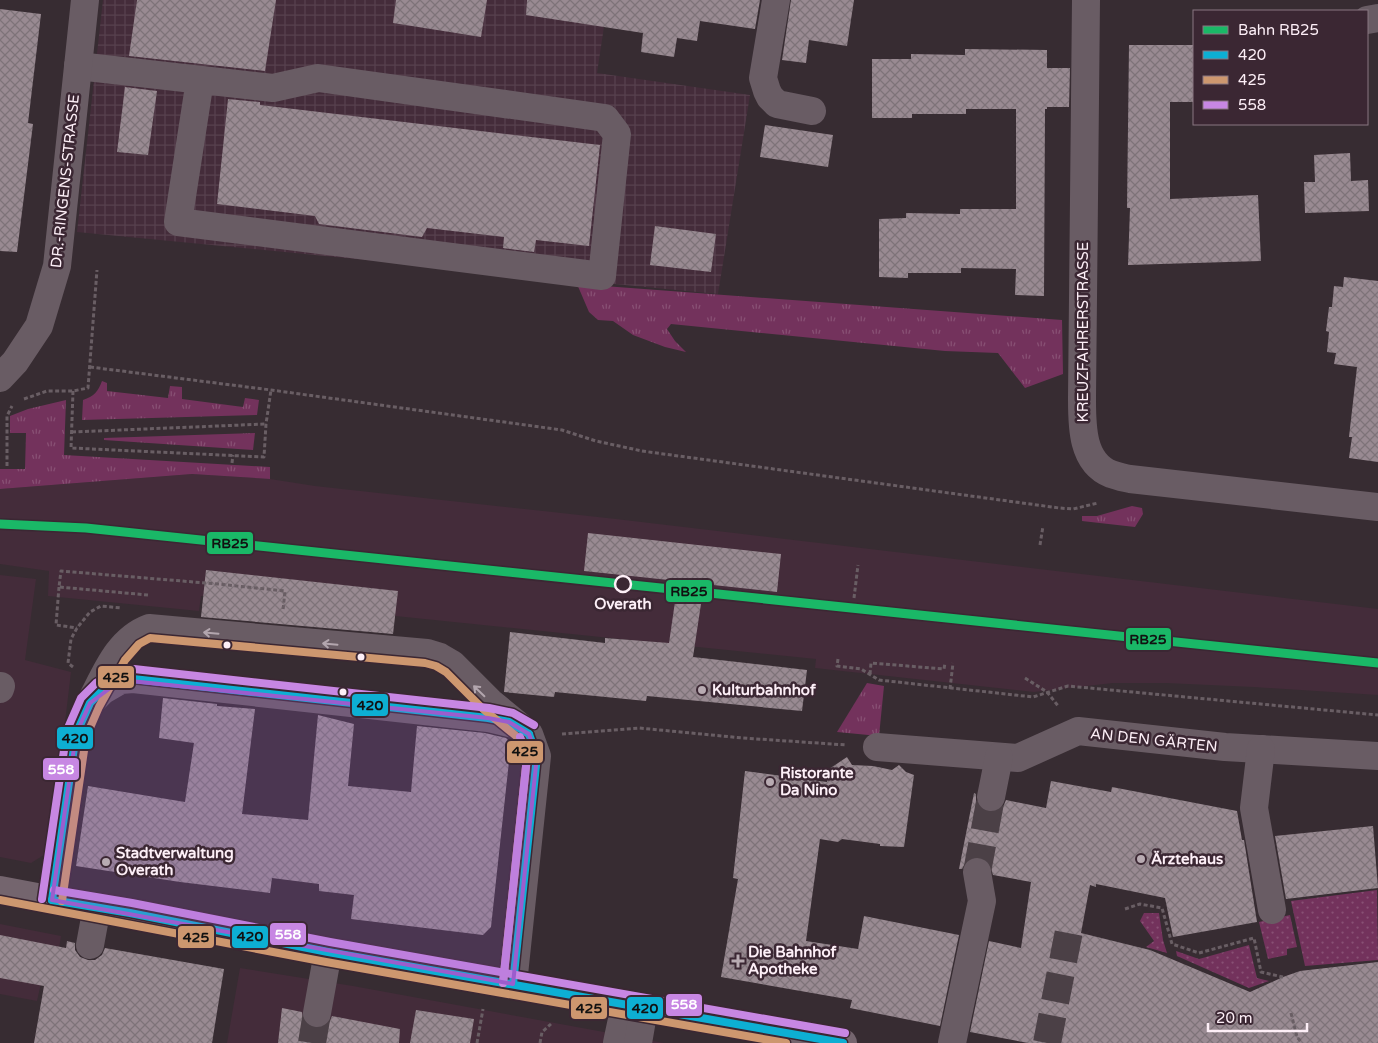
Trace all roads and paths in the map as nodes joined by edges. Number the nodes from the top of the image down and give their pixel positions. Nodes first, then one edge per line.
1 (85, 0) edge
2 (776, 0) edge
3 (1086, 0) edge
4 (78, 66) junction
5 (200, 80) junction
6 (812, 111) dead end
7 (97, 270) dead end
8 (90, 367) junction
9 (0, 378) edge
10 (271, 390) junction
11 (73, 391) junction
12 (36, 394) junction
13 (9, 406) dead end
14 (266, 424) junction
15 (72, 432) junction
16 (233, 455) junction
17 (232, 463) dead end
18 (7, 466) dead end
19 (1100, 502) dead end
20 (1378, 507) edge
21 (1043, 526) dead end
22 (1040, 545) dead end
23 (858, 565) dead end
24 (59, 587) junction
25 (154, 596) dead end
26 (854, 598) dead end
27 (274, 608) dead end
28 (77, 628) dead end
29 (838, 659) dead end
30 (945, 662) dead end
31 (953, 663) dead end
32 (870, 674) junction
33 (1025, 678) dead end
34 (950, 689) junction
35 (1047, 692) junction
36 (992, 693) junction
37 (990, 697) dead end
38 (90, 703) junction
39 (1378, 715) edge
40 (1078, 731) junction
41 (529, 734) junction
42 (877, 747) joint
43 (1261, 749) junction
44 (1378, 756) edge
45 (999, 757) junction
46 (991, 797) tunnel mouth
47 (977, 872) tunnel mouth
48 (0, 890) edge
49 (52, 900) junction
50 (97, 908) junction
51 (1125, 909) dead end
52 (1272, 910) dead end
53 (90, 945) dead end
54 (328, 952) junction
55 (1283, 977) dead end
56 (513, 984) junction
57 (634, 1006) junction
58 (317, 1013) tunnel mouth
59 (1291, 1014) dead end
60 (617, 1043) edge
61 (638, 1043) edge
62 (842, 1043) edge
63 (952, 1043) edge
64 (1302, 1043) edge

1 - 4 street, DR.-RINGENS-STRASSE
2 - 6 street
3 - 20 street, KREUZFAHRERSTRASSE
4 - 5 street
4 - 9 street, DR.-RINGENS-STRASSE
5 - 5 street
7 - 8 path
8 - 10 path
8 - 11 path
10 - 14 path
10 - 19 path
11 - 12 path
11 - 15 path
12 - 13 path
12 - 18 path
14 - 15 path
14 - 16 path
15 - 16 path
16 - 17 path
21 - 22 path
23 - 26 path
24 - 25 path
24 - 27 path
24 - 28 path
29 - 32 path
30 - 32 path
31 - 34 path
32 - 34 path
33 - 35 path
34 - 36 path
35 - 36 path
35 - 39 path
35 - 40 path
36 - 37 path
38 - 41 street
41 -> 38 street
38 - 49 street
40 - 43 street, AN DEN GÄRTEN
40 - 45 street, AN DEN GÄRTEN
41 - 42 path
41 - 56 street
42 - 45 street, AN DEN GÄRTEN
43 - 44 street, AN DEN GÄRTEN
43 - 52 street
45 - 46 street
47 - 63 street
48 - 49 main road
49 - 50 main road
50 - 53 street
50 - 54 main road
51 - 55 path
54 - 56 main road
54 - 58 street
56 - 57 main road
57 - 60 street
57 - 61 street
57 - 62 main road
59 - 64 path

